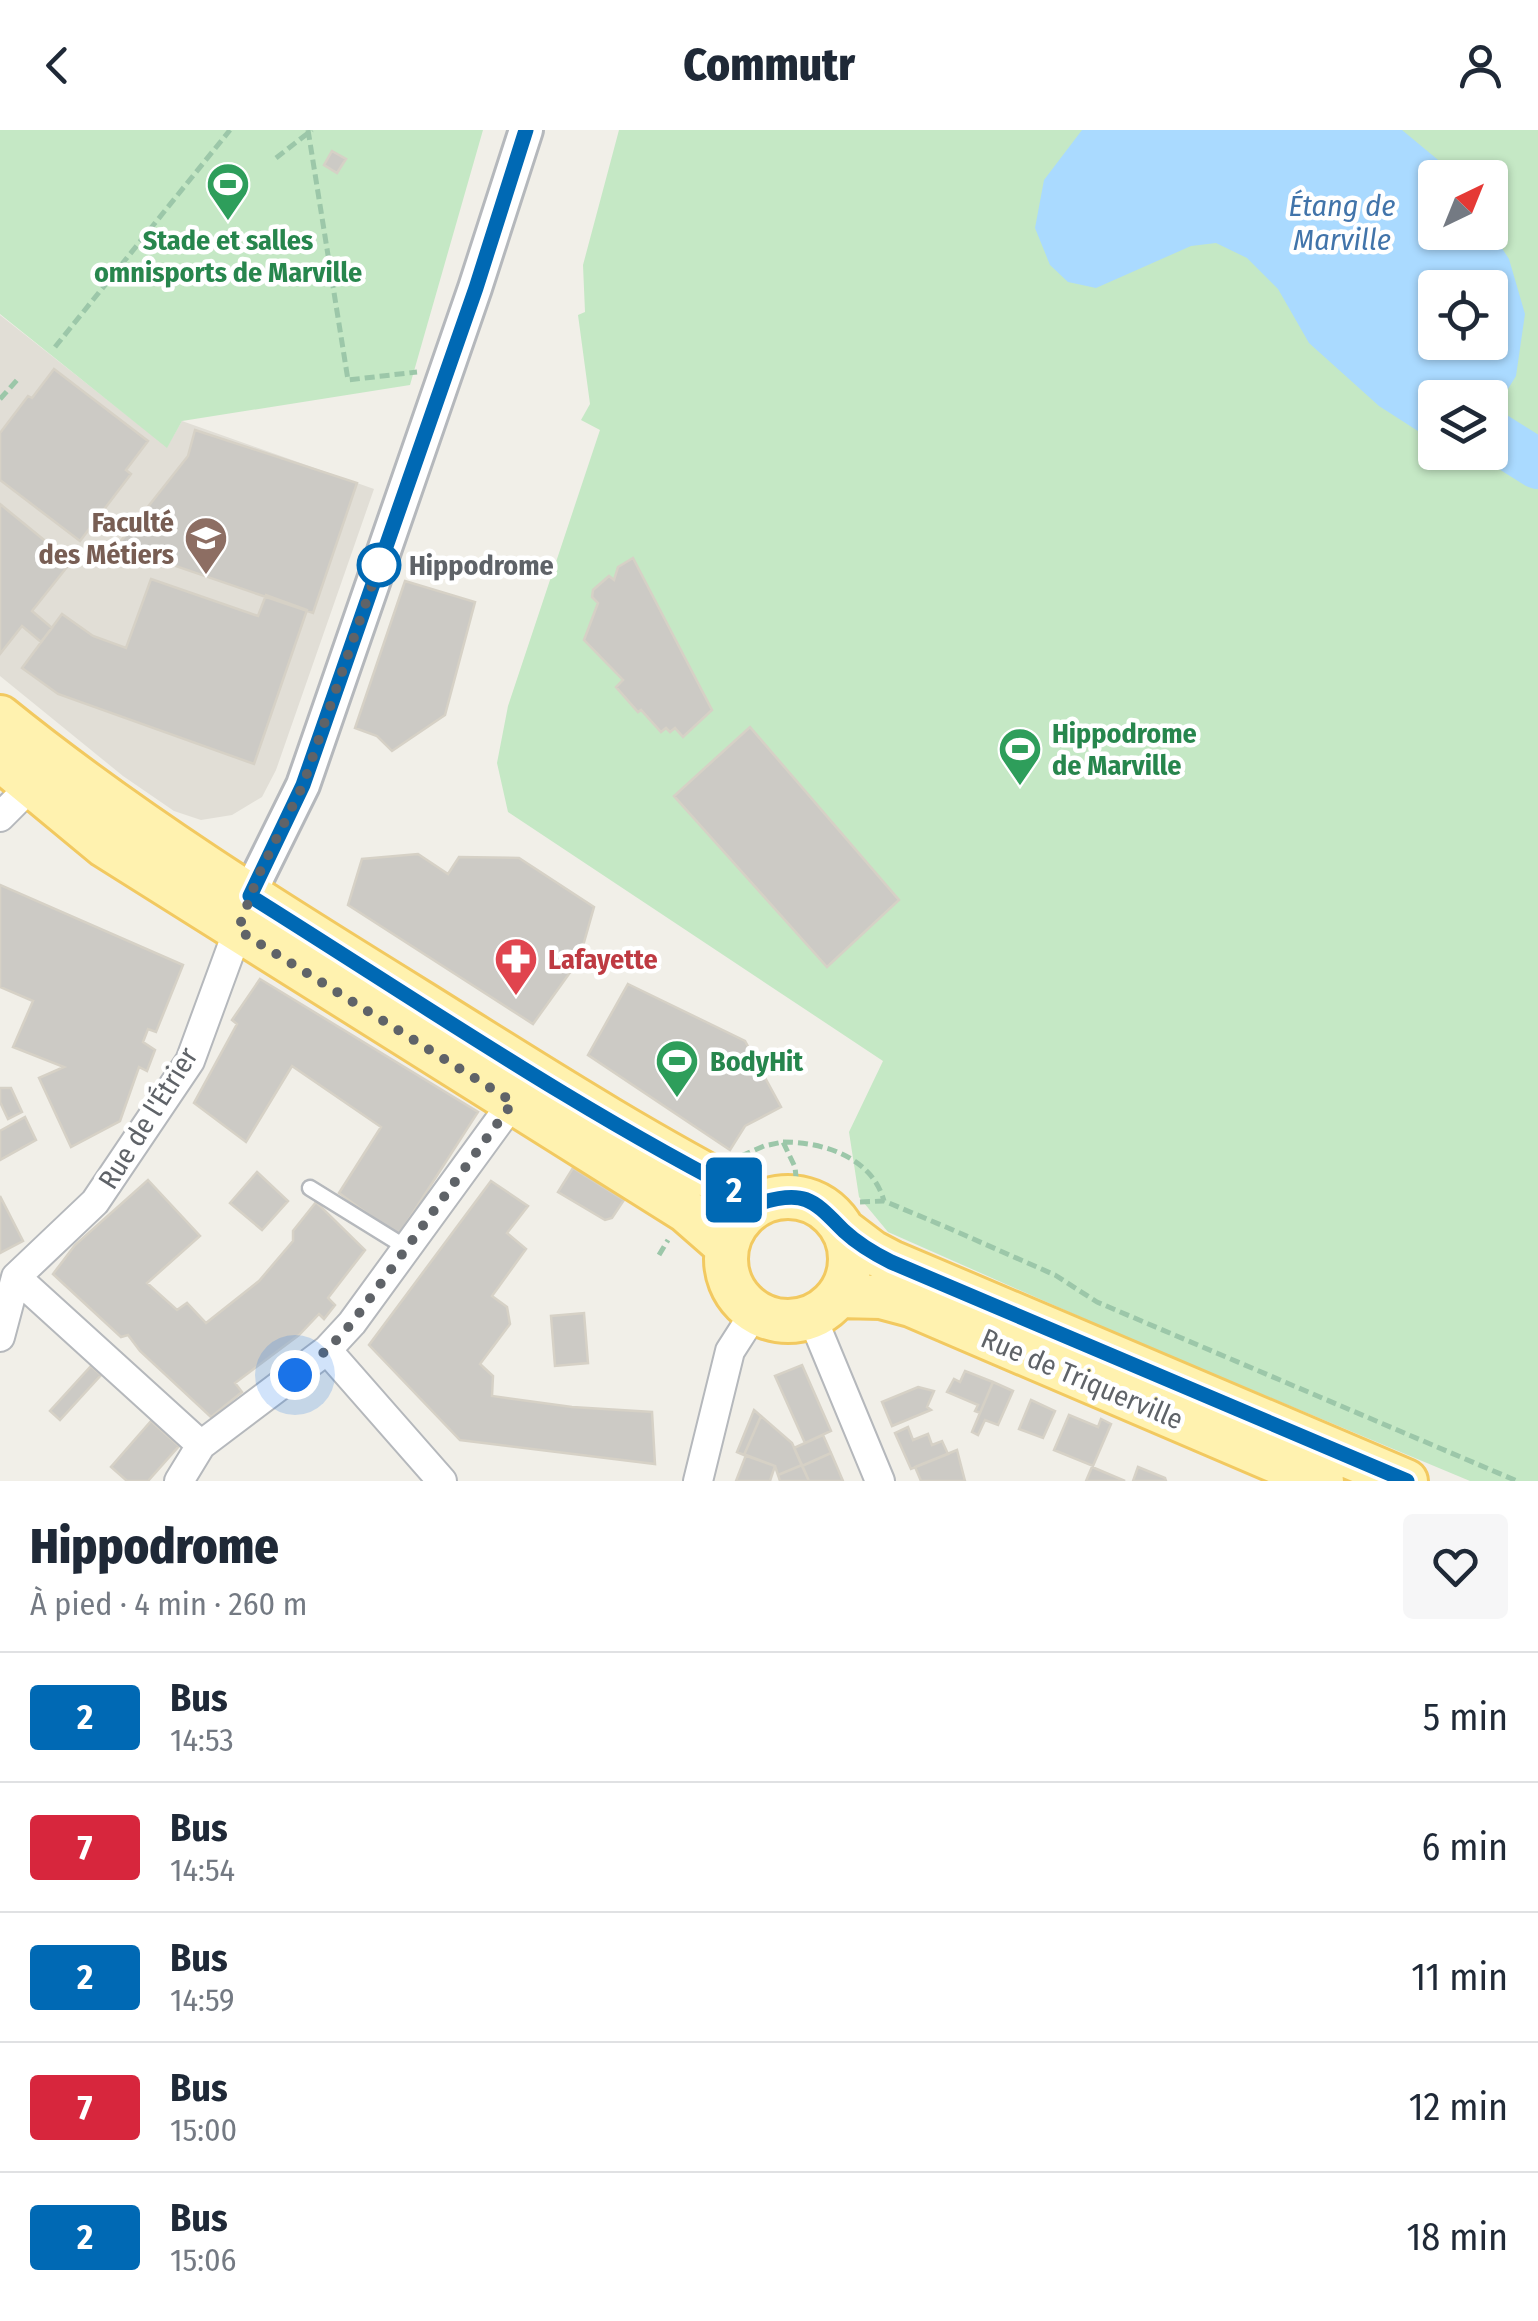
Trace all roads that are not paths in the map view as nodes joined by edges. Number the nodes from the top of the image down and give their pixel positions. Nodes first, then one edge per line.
1 (526, 130) edge
2 (0, 717) edge
3 (16, 773) edge
4 (0, 816) edge
5 (244, 913) junction
6 (513, 1102) junction
7 (310, 1188) dead end
8 (760, 1203) junction
9 (837, 1222) junction
10 (726, 1246) junction
11 (407, 1248) junction
12 (16, 1278) junction
13 (825, 1306) junction
14 (754, 1312) junction
15 (0, 1337) edge
16 (327, 1350) junction
17 (201, 1445) junction
18 (179, 1481) edge
19 (442, 1481) edge
20 (698, 1481) edge
21 (880, 1481) edge
22 (1322, 1481) edge
23 (1406, 1481) edge

1 - 5 street
2 - 5 main road
3 - 4 street
3 - 5 main road
5 - 6 main road
5 - 8 main road
5 - 12 street, Rue de l'Étrier
6 - 10 main road
6 - 11 street
7 - 11 lane
8 - 9 main road
8 - 10 main road
9 - 13 main road
9 - 23 main road, Rue de Triquerville
10 - 14 main road
11 - 16 street
12 - 15 street
12 - 17 street
13 - 14 main road
13 - 21 street
13 - 22 main road, Rue de Triquerville
14 - 20 street
16 - 17 street
16 - 19 street
17 - 18 street

